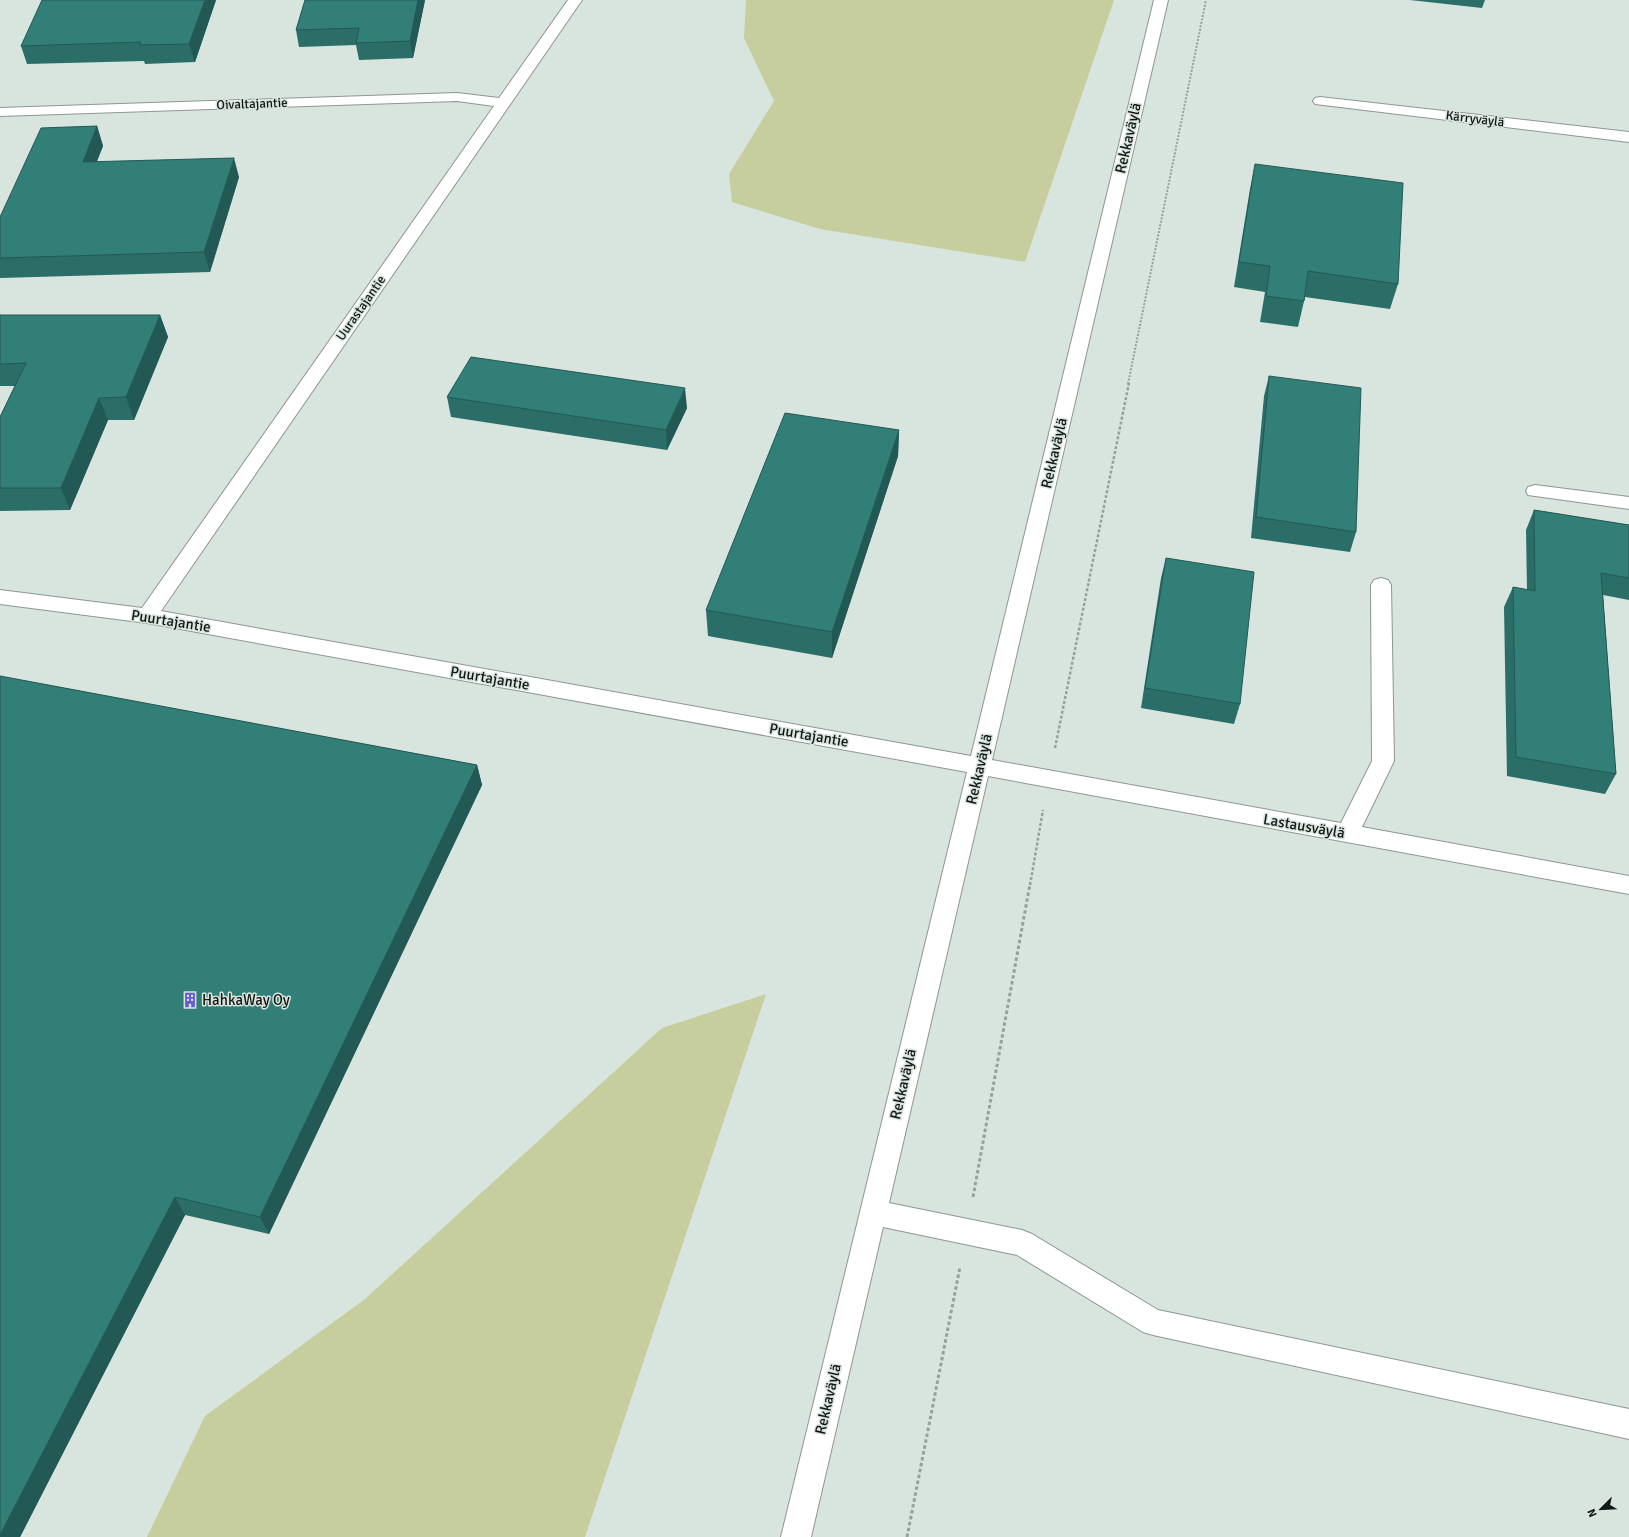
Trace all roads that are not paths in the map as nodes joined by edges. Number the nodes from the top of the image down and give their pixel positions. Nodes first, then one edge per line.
1 (575, 0) edge
2 (1161, 0) edge
3 (1320, 101) dead end
4 (503, 103) junction
5 (0, 112) edge
6 (1629, 137) edge
7 (1535, 491) dead end
8 (1629, 503) edge
9 (1381, 585) dead end
10 (0, 598) edge
11 (147, 616) junction
12 (979, 766) junction
13 (1347, 834) junction
14 (1629, 885) edge
15 (872, 1212) junction
16 (1629, 1424) edge
17 (796, 1537) edge

1 - 4 street, Uurastajantie
2 - 12 street, Rekkaväylä
3 - 6 street, Kärryväylä
4 - 5 street, Oivaltajantie
4 - 11 street, Uurastajantie
7 - 8 street
9 - 13 street
10 - 11 street, Puurtajantie
11 - 12 street, Puurtajantie
12 - 13 street, Lastausväylä
12 - 15 street, Rekkaväylä
13 - 14 street, Lastausväylä
15 - 16 street
15 - 17 street, Rekkaväylä

